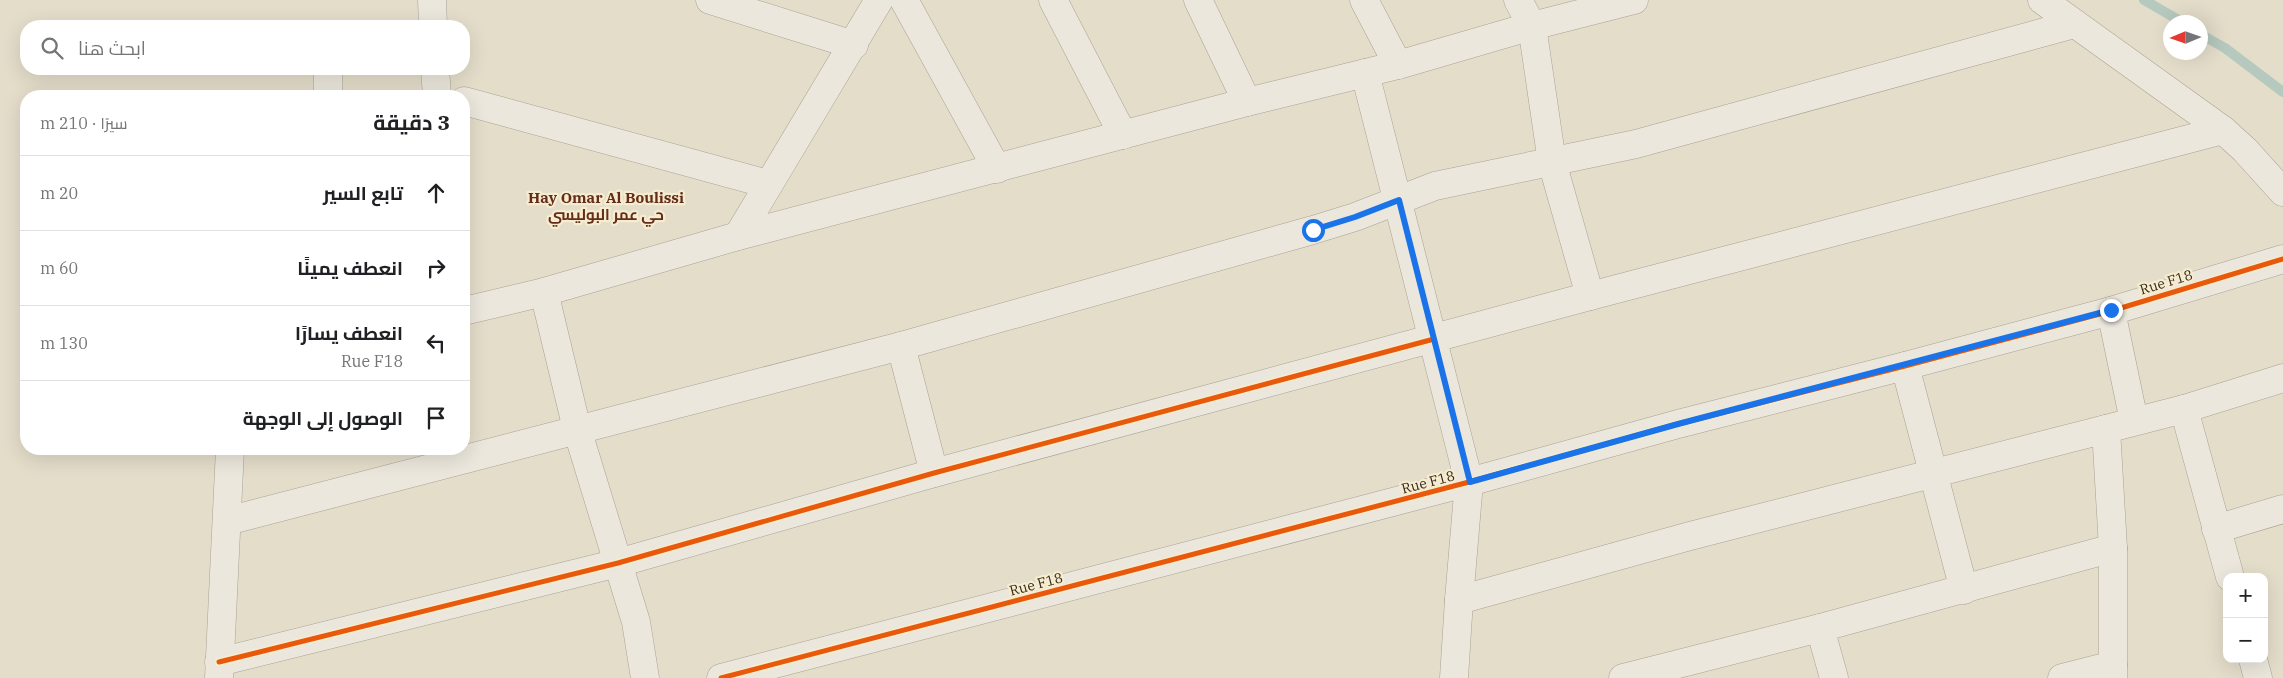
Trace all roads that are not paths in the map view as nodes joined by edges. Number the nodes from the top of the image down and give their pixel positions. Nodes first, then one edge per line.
1 (432, 0) edge
2 (710, 0) edge
3 (879, 0) edge
4 (904, 0) edge
5 (1052, 0) edge
6 (1198, 0) edge
7 (1364, 0) edge
8 (1518, 0) edge
9 (1634, 0) edge
10 (2042, 0) edge
11 (433, 20) edge
12 (2074, 24) junction
13 (1532, 26) junction
14 (854, 45) junction
15 (1398, 65) junction
16 (1365, 74) junction
17 (328, 75) edge
18 (328, 90) edge
19 (1247, 102) junction
20 (470, 103) edge
21 (2223, 130) junction
22 (1123, 135) junction
23 (1552, 162) junction
24 (997, 169) junction
25 (768, 184) junction
26 (2283, 192) edge
27 (1399, 200) junction
28 (738, 236) junction
29 (2283, 259) edge
30 (544, 292) junction
31 (1590, 296) junction
32 (470, 310) edge
33 (2111, 310) junction
34 (1434, 339) junction
35 (901, 346) junction
36 (1905, 366) junction
37 (2283, 378) edge
38 (2184, 409) junction
39 (2134, 421) junction
40 (577, 429) junction
41 (2106, 429) junction
42 (230, 455) edge
43 (934, 473) junction
44 (1933, 473) junction
45 (1470, 482) junction
46 (2283, 509) edge
47 (227, 521) junction
48 (2216, 528) junction
49 (2113, 548) junction
50 (618, 563) junction
51 (2229, 573) edge
52 (1964, 590) junction
53 (1459, 600) junction
54 (1820, 628) junction
55 (2254, 663) edge
56 (219, 670) edge
57 (785, 670) edge
58 (2113, 671) edge
59 (645, 678) edge
60 (721, 678) edge
61 (1454, 678) edge
62 (1622, 678) edge
63 (1834, 678) edge
64 (2062, 678) edge
65 (2258, 678) edge

1 - 11 street
2 - 14 street
3 - 14 street
4 - 24 street
5 - 22 street
6 - 19 street
7 - 15 street
8 - 13 street
9 - 13 street
10 - 12 street
12 - 21 street
12 - 23 street
13 - 15 street
13 - 23 street
14 - 25 street
15 - 16 street
16 - 19 street
16 - 27 street
17 - 18 street
19 - 22 street
20 - 25 street
21 - 26 street
21 - 31 street
22 - 24 street
23 - 27 street
23 - 31 street
24 - 28 street
25 - 28 street
27 - 34 street
27 - 35 street
28 - 30 street
29 - 33 street, Rue F18
30 - 32 street
30 - 40 street
31 - 34 street
33 - 36 street, Rue F18
33 - 39 street
34 - 43 street
34 - 45 street
35 - 40 street
35 - 43 street
36 - 44 street
36 - 45 street, Rue F18
37 - 38 street
38 - 39 street
38 - 48 street
39 - 41 street
40 - 47 street
40 - 50 street
41 - 44 street
41 - 49 street
42 - 47 street
43 - 50 street
44 - 52 street
44 - 53 street
45 - 53 street
45 - 57 street, Rue F18
46 - 48 street
47 - 56 street
48 - 51 street
49 - 52 street
49 - 58 street
50 - 56 street
50 - 59 street
52 - 54 street
53 - 61 street
54 - 62 street
54 - 63 street
55 - 65 street
57 - 60 street, Rue F18
58 - 64 street

